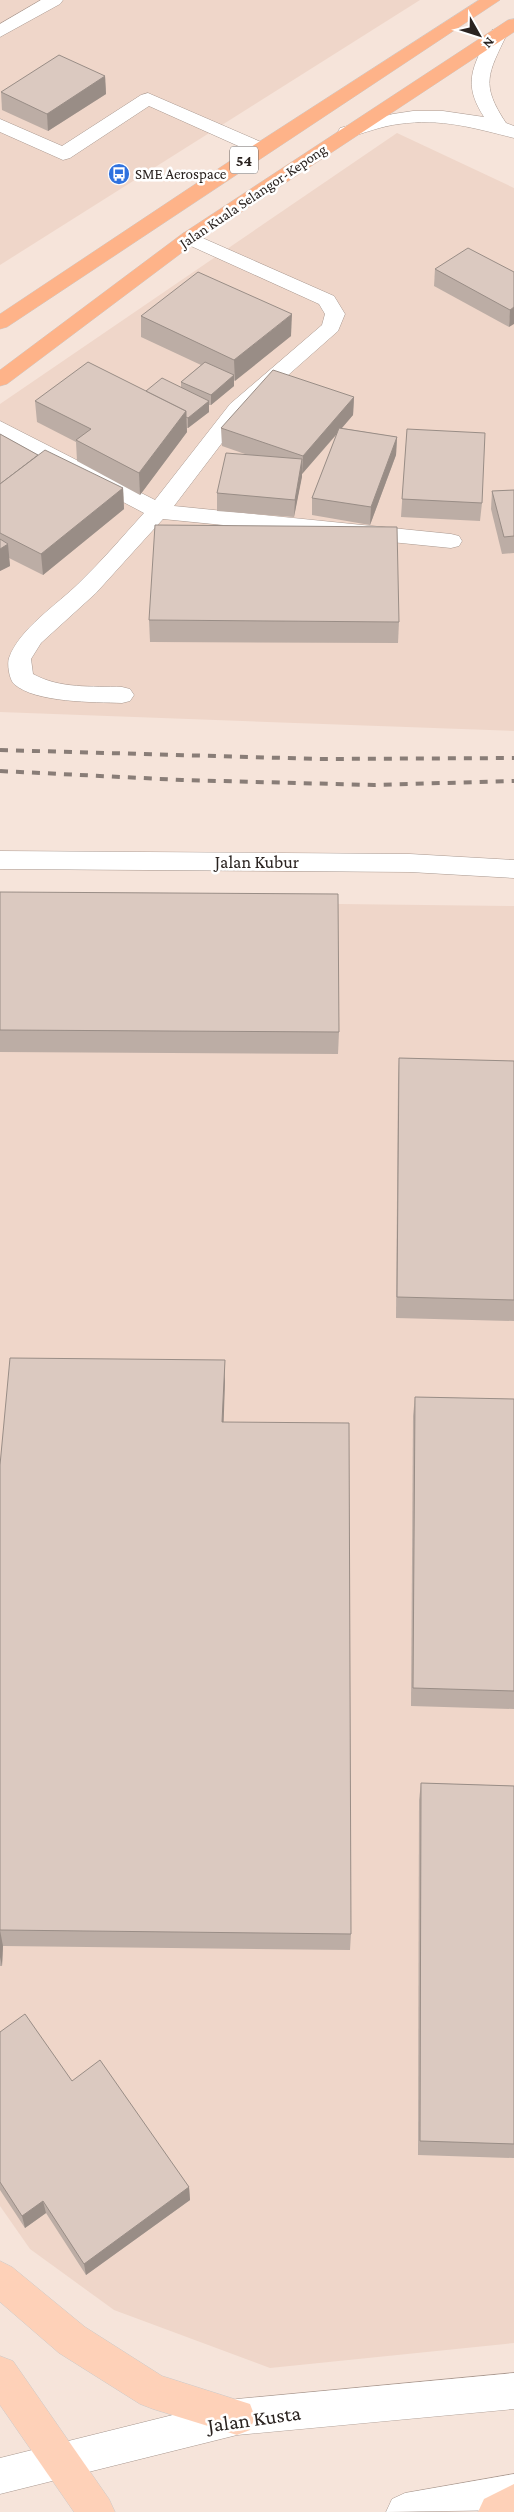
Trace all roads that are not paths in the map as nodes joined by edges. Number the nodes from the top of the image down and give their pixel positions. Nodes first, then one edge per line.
1 (54, 0) edge
2 (491, 0) edge
3 (514, 24) edge
4 (1, 29) edge
5 (498, 34) junction
6 (0, 125) edge
7 (506, 129) edge
8 (346, 132) junction
9 (260, 149) junction
10 (189, 238) junction
11 (0, 323) edge
12 (0, 380) edge
13 (0, 428) edge
14 (158, 510) junction
15 (451, 541) dead end
16 (122, 695) dead end
17 (0, 860) edge
18 (514, 869) edge
19 (0, 2279) edge
20 (0, 2374) edge
21 (514, 2391) edge
22 (237, 2417) junction
23 (59, 2461) junction
24 (0, 2476) edge
25 (514, 2492) edge
26 (514, 2503) edge
27 (96, 2512) edge
28 (405, 2512) edge
29 (497, 2512) edge

1 - 4 street
2 - 9 highway, Jalan Kuala Selangor-Kepong / 54
3 - 5 highway, Jalan Kuala Selangor-Kepong / 54
5 - 7 street
5 - 8 highway, Jalan Kuala Selangor-Kepong / 54
6 - 9 street
7 - 8 street
8 - 10 highway, Jalan Kuala Selangor-Kepong / 54
9 - 11 highway, Jalan Kuala Selangor-Kepong / 54
10 - 12 highway, Jalan Kuala Selangor-Kepong / 54
10 - 14 street
13 - 14 street
14 - 15 street
14 - 16 street
17 - 18 street, Jalan Kubur
19 - 22 main road
20 - 23 main road
21 - 22 street, Jalan Kusta
22 - 23 street, Jalan Kusta
23 - 24 street, Jalan Kusta
23 - 27 main road
25 - 28 street
26 - 29 main road

